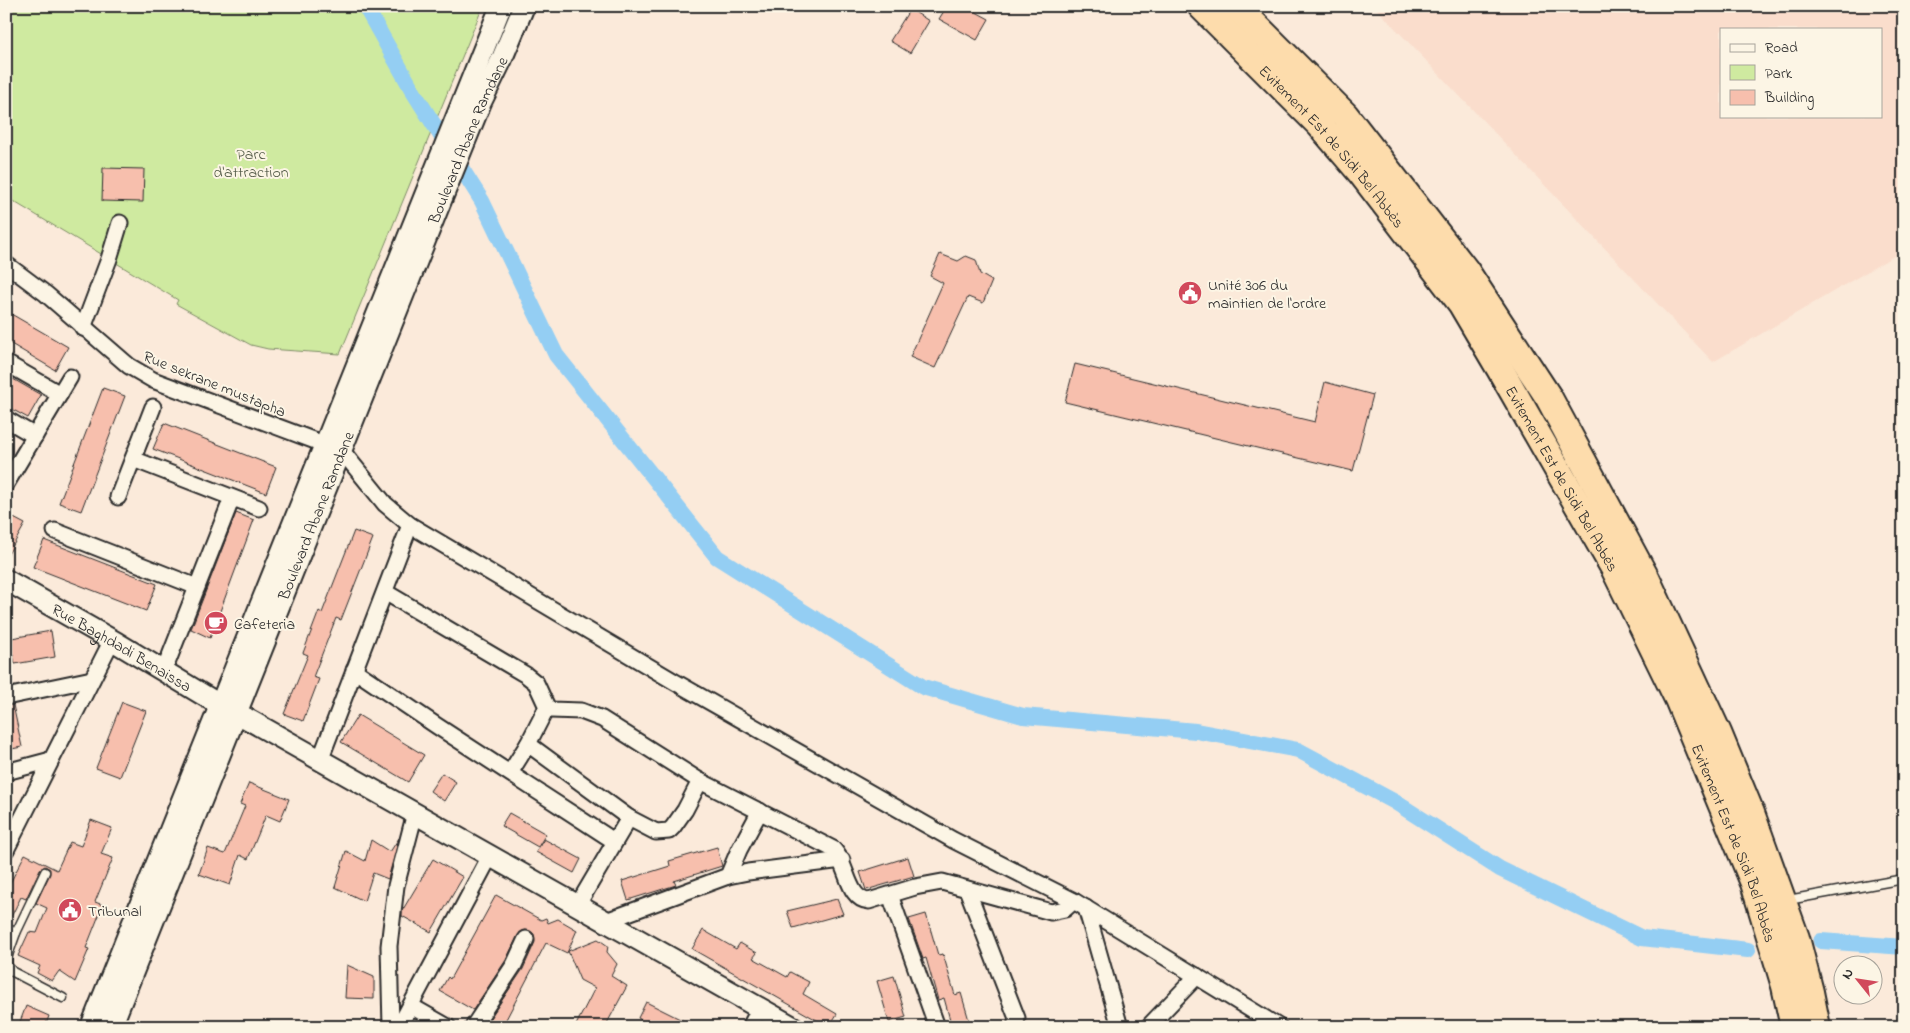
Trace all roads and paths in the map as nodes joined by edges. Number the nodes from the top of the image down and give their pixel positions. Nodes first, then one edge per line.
1 (501, 6) edge
2 (524, 6) edge
3 (1202, 6) edge
4 (1236, 6) edge
5 (472, 100) junction
6 (120, 223) dead end
7 (6, 264) edge
8 (83, 328) junction
9 (6, 363) edge
10 (70, 377) dead end
11 (60, 394) junction
12 (153, 407) dead end
13 (6, 419) edge
14 (36, 436) junction
15 (334, 448) junction
16 (133, 459) junction
17 (6, 484) edge
18 (118, 497) dead end
19 (232, 498) junction
20 (259, 508) dead end
21 (410, 525) junction
22 (55, 531) dead end
23 (6, 580) edge
24 (197, 587) junction
25 (385, 592) junction
26 (112, 640) junction
27 (354, 670) junction
28 (164, 671) junction
29 (92, 679) junction
30 (6, 697) edge
31 (547, 707) junction
32 (228, 709) junction
33 (528, 744) junction
34 (51, 760) junction
35 (320, 760) junction
36 (6, 772) edge
37 (510, 773) junction
38 (700, 781) junction
39 (760, 811) junction
40 (416, 814) junction
41 (629, 818) junction
42 (614, 841) junction
43 (6, 850) edge
44 (490, 856) junction
45 (842, 860) junction
46 (45, 872) dead end
47 (728, 876) junction
48 (1904, 879) edge
49 (967, 889) junction
50 (890, 895) junction
51 (1783, 901) junction
52 (1080, 905) junction
53 (577, 906) junction
54 (606, 921) junction
55 (6, 928) edge
56 (16, 933) junction
57 (526, 939) dead end
58 (1197, 976) junction
59 (63, 998) dead end
60 (411, 1006) junction
61 (760, 1008) junction
62 (91, 1027) edge
63 (111, 1027) edge
64 (391, 1027) edge
65 (399, 1027) edge
66 (448, 1027) edge
67 (473, 1027) edge
68 (750, 1027) edge
69 (793, 1027) edge
70 (937, 1027) edge
71 (1015, 1027) edge
72 (1120, 1027) edge
73 (1148, 1027) edge
74 (1280, 1027) edge
75 (1794, 1027) edge
76 (1817, 1027) edge

1 - 5 main road, Boulevard Abane Ramdane
2 - 5 main road, Boulevard Abane Ramdane
3 - 75 highway, Evitement Est de Sidi Bel Abbès
4 - 51 highway, Evitement Est de Sidi Bel Abbès
5 - 15 main road, Boulevard Abane Ramdane
6 - 8 street
7 - 8 street, Rue sekrane mustapha
8 - 15 street, Rue sekrane mustapha
9 - 11 street
10 - 11 street
11 - 14 street
12 - 16 street
13 - 14 street
14 - 17 street
15 - 21 street
15 - 32 main road, Boulevard Abane Ramdane
16 - 18 street
16 - 19 street
19 - 20 street
19 - 24 street
21 - 25 street
21 - 52 street
22 - 24 street
23 - 26 main road, Rue Baghdadi Benaissa
24 - 28 street
25 - 27 street
25 - 31 street
26 - 28 main road, Rue Baghdadi Benaissa
26 - 29 street
27 - 35 street
27 - 37 street
28 - 32 main road, Rue Baghdadi Benaissa
29 - 30 street
29 - 34 street
31 - 33 street
31 - 38 street
32 - 35 main road, Rue Baghdadi Benaissa
32 - 62 main road, Boulevard Abane Ramdane
32 - 63 main road, Boulevard Abane Ramdane
33 - 37 street
33 - 41 street
34 - 36 street
34 - 43 street
35 - 40 main road, Rue Baghdadi Benaissa
37 - 42 street
38 - 39 street
38 - 41 street
39 - 45 street
39 - 47 street
40 - 44 main road, Rue Baghdadi Benaissa
40 - 64 street
41 - 42 street
42 - 53 street
44 - 53 main road, Rue Baghdadi Benaissa
44 - 60 street
45 - 47 street
45 - 50 street
46 - 56 lane
47 - 54 street
48 - 51 lane
49 - 50 street
49 - 52 street
49 - 71 street
50 - 70 street
51 - 76 highway, Evitement Est de Sidi Bel Abbès
52 - 58 street
52 - 72 street
53 - 54 main road, Rue Baghdadi Benaissa
54 - 61 main road, Rue Baghdadi Benaissa
55 - 56 lane
56 - 59 lane
57 - 67 street
58 - 73 street
58 - 74 street
60 - 65 street
60 - 66 street
61 - 68 street
61 - 69 main road, Rue Baghdadi Benaissa

